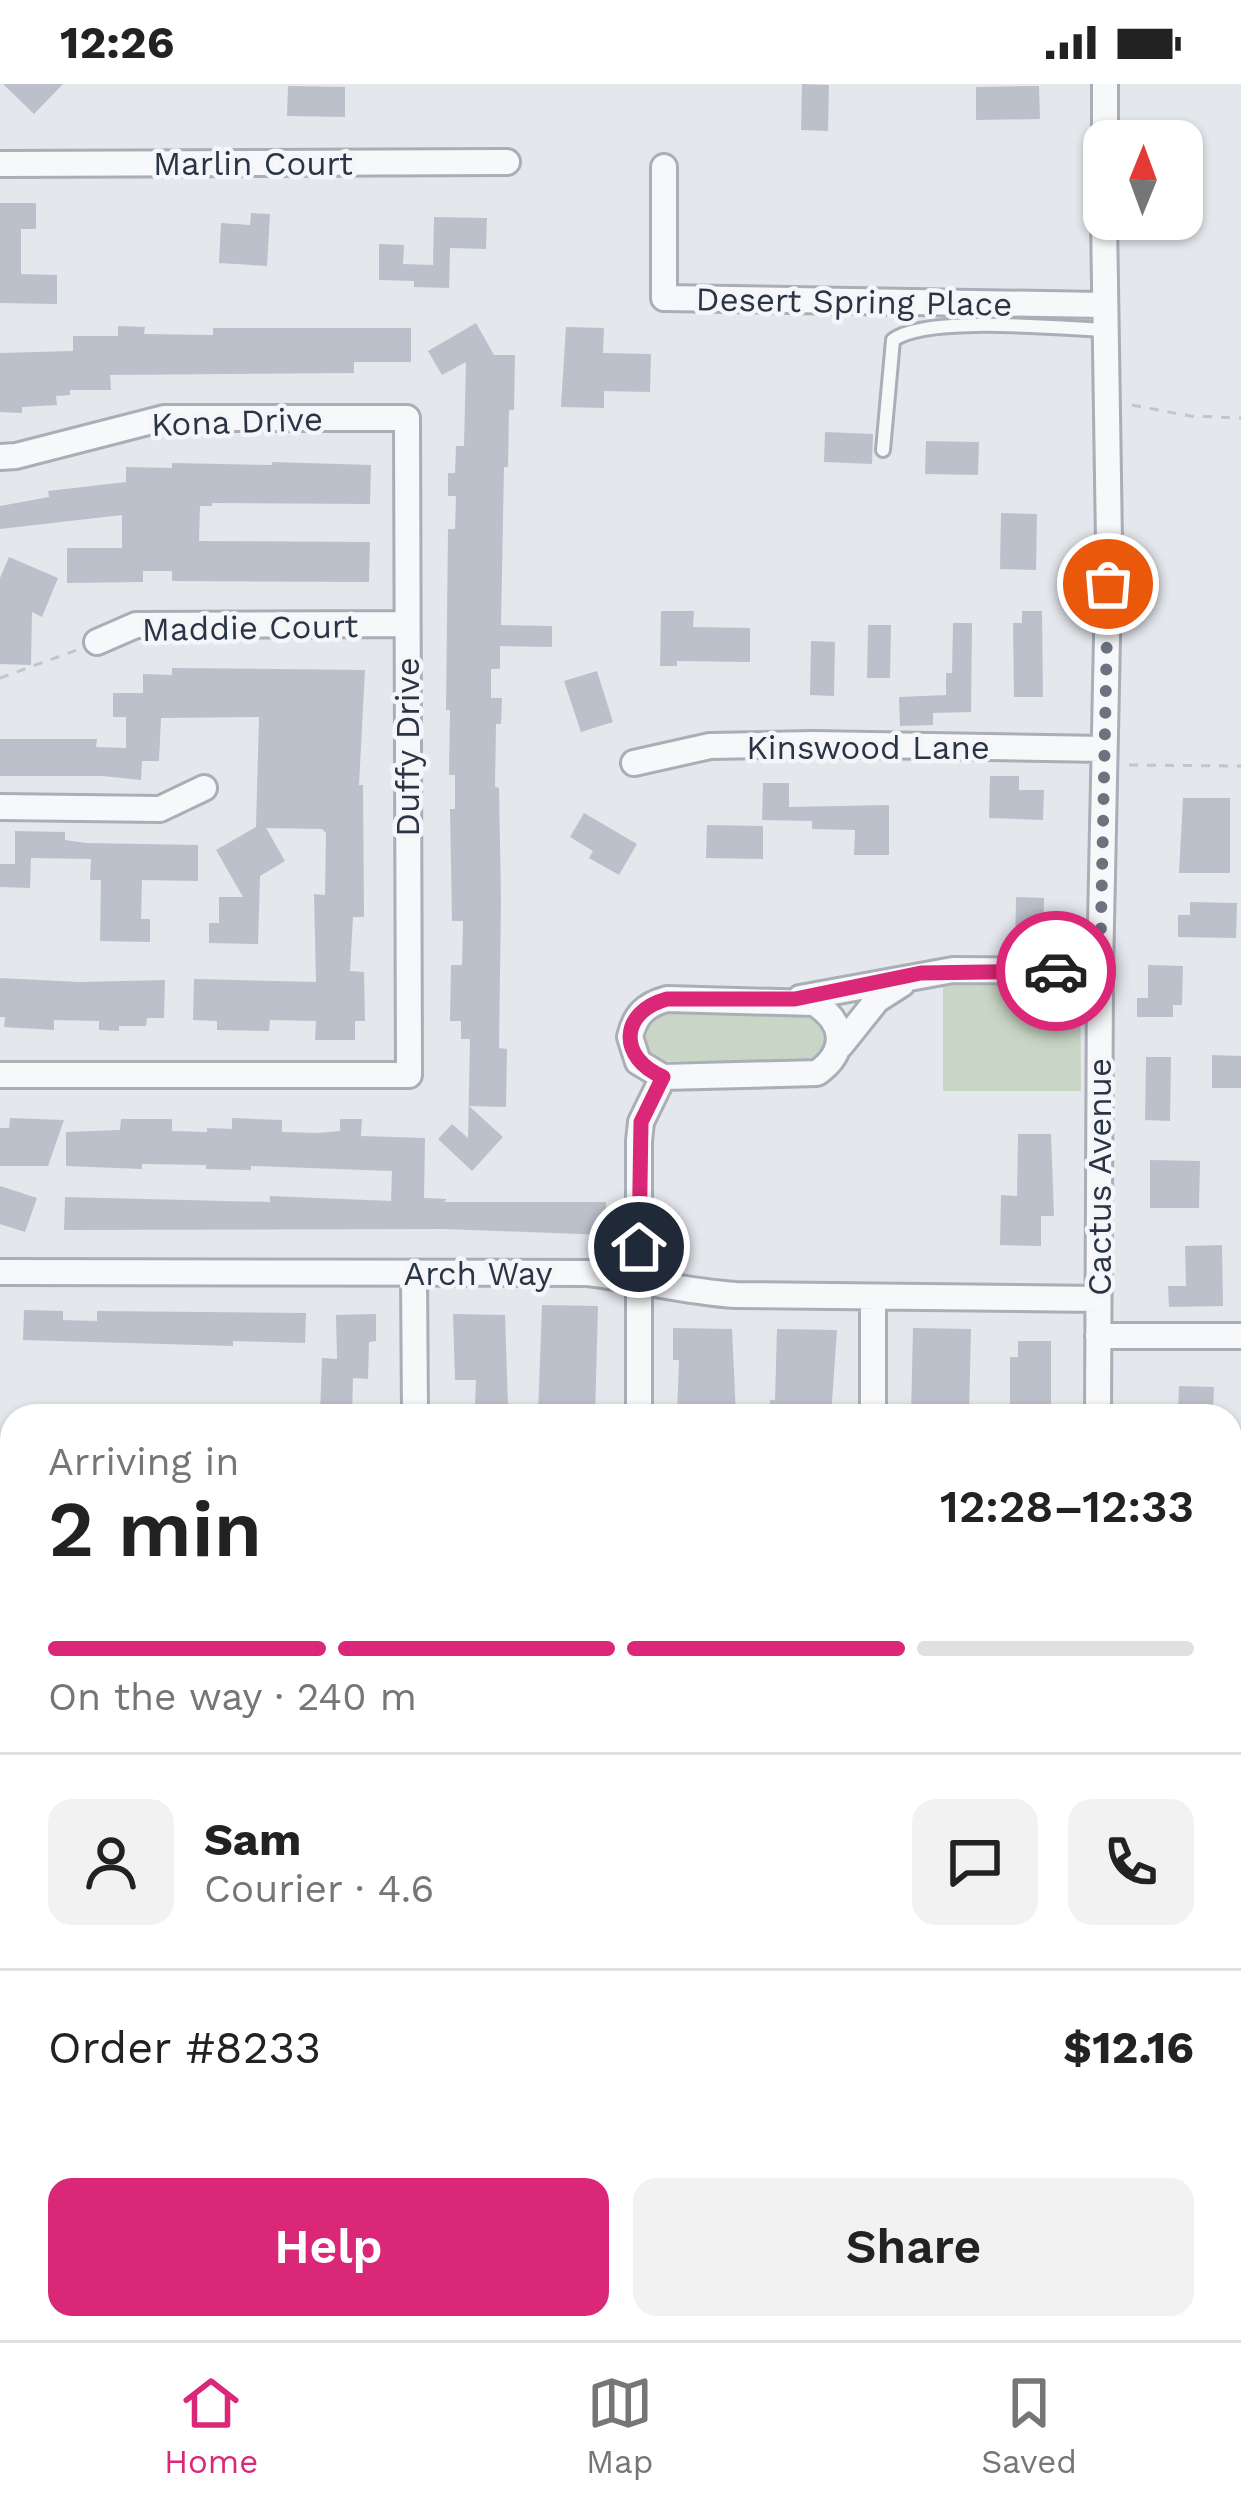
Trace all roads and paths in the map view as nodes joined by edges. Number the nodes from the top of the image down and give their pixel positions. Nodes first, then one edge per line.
1 (1105, 84) edge
2 (1105, 120) edge
3 (507, 162) dead end
4 (0, 164) edge
5 (664, 166) dead end
6 (1104, 240) edge
7 (1104, 318) junction
8 (1121, 403) dead end
9 (407, 418) joint
10 (1241, 418) edge
11 (883, 450) dead end
12 (0, 457) edge
13 (406, 624) junction
14 (97, 642) joint
15 (0, 678) edge
16 (1104, 757) junction
17 (634, 764) dead end
18 (1241, 766) edge
19 (204, 788) dead end
20 (0, 807) edge
21 (1100, 971) junction
22 (921, 973) junction
23 (795, 999) junction
24 (841, 1045) junction
25 (0, 1075) edge
26 (663, 1077) junction
27 (0, 1272) edge
28 (414, 1273) junction
29 (639, 1279) junction
30 (873, 1297) junction
31 (1098, 1299) junction
32 (1098, 1336) junction
33 (1241, 1336) edge
34 (415, 1404) edge
35 (639, 1404) edge
36 (873, 1404) edge
37 (1099, 1404) edge

1 - 2 street
3 - 4 street, Marlin Court
5 - 7 street, Desert Spring Place
6 - 7 street, Cactus Avenue
7 - 11 lane
7 - 16 street, Cactus Avenue
8 - 10 path
9 - 12 street, Kona Drive
9 - 13 street, Duffy Drive
13 - 14 street, Maddie Court
13 - 25 street, Duffy Drive
14 - 15 path
16 - 17 street, Kinswood Lane
16 - 18 path
16 - 21 street, Cactus Avenue
19 - 20 street
21 - 22 street
21 - 31 street, Cactus Avenue
22 - 23 street
22 - 24 street
23 - 24 street
23 - 26 street
24 - 26 street
26 - 29 street
27 - 28 street, Arch Way
28 - 29 street, Arch Way
28 - 34 street
29 - 30 street, Arch Way
29 - 35 street
30 - 31 street, Arch Way
30 - 36 street
31 - 32 street, Cactus Avenue
32 - 33 street
32 - 37 street, Cactus Avenue

